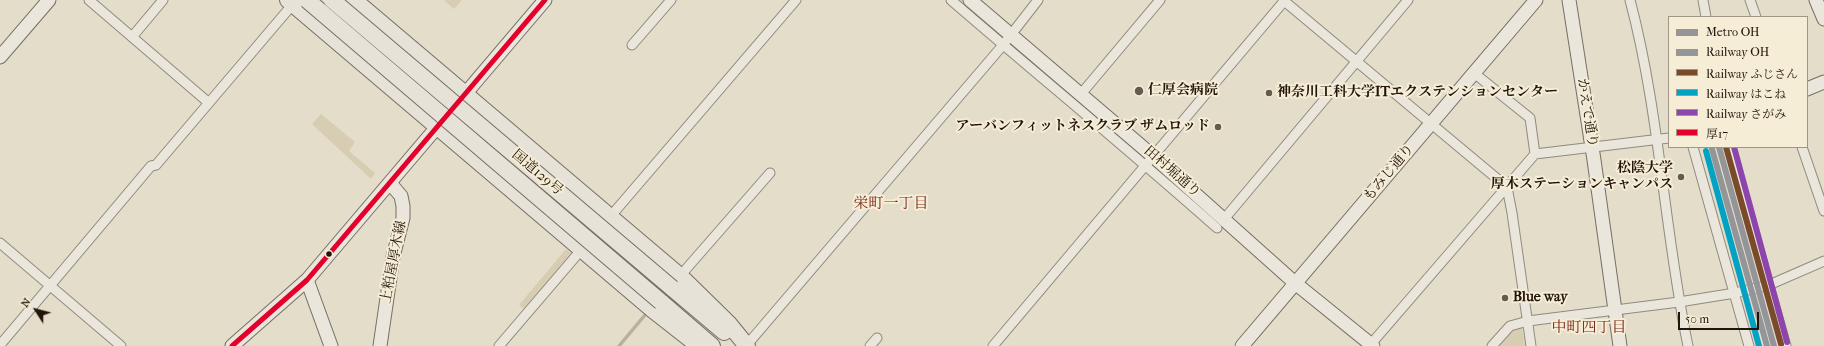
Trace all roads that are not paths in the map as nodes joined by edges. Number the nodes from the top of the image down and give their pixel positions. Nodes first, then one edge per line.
1 (49, 0) edge
2 (89, 0) edge
3 (163, 0) edge
4 (332, 0) edge
5 (354, 0) edge
6 (545, 0) edge
7 (671, 0) edge
8 (796, 0) edge
9 (951, 0) edge
10 (970, 0) edge
11 (1038, 0) edge
12 (1160, 0) edge
13 (1284, 0) edge
14 (1408, 0) edge
15 (1536, 0) edge
16 (1569, 0) edge
17 (1630, 0) edge
18 (1703, 0) edge
19 (1750, 0) edge
20 (1816, 0) edge
21 (296, 1) edge
22 (1706, 16) edge
23 (1756, 16) edge
24 (1824, 18) edge
25 (1010, 33) junction
26 (132, 37) junction
27 (632, 45) dead end
28 (1003, 45) junction
29 (0, 57) edge
30 (1356, 61) junction
31 (1474, 73) junction
32 (1824, 82) edge
33 (1808, 89) edge
34 (465, 94) junction
35 (1081, 94) junction
36 (209, 103) junction
37 (1431, 124) junction
38 (437, 126) junction
39 (1668, 138) edge
40 (1657, 140) junction
41 (1592, 148) junction
42 (1693, 148) edge
43 (1730, 148) edge
44 (1802, 148) edge
45 (1535, 154) junction
46 (1150, 161) junction
47 (770, 172) dead end
48 (390, 183) junction
49 (1507, 187) junction
50 (1824, 211) edge
51 (610, 217) junction
52 (1221, 223) junction
53 (0, 243) edge
54 (582, 250) junction
55 (1824, 261) edge
56 (307, 280) junction
57 (676, 282) junction
58 (1295, 283) junction
59 (1769, 285) junction
60 (50, 286) junction
61 (1735, 293) junction
62 (1679, 302) junction
63 (1615, 309) junction
64 (1528, 321) junction
65 (877, 338) dead end
66 (0, 345) edge
67 (1372, 345) edge
68 (121, 346) edge
69 (232, 346) edge
70 (331, 346) edge
71 (380, 346) edge
72 (499, 346) edge
73 (699, 346) edge
74 (712, 346) edge
75 (741, 346) edge
76 (747, 346) edge
77 (870, 346) edge
78 (993, 346) edge
79 (1242, 346) edge
80 (1492, 346) edge
81 (1531, 346) edge
82 (1620, 346) edge
83 (1688, 346) edge
84 (1749, 346) edge
85 (1786, 346) edge

1 - 29 street
2 - 26 street
3 - 26 street
4 - 57 highway, 国道129号, bridge
5 - 34 highway
6 - 34 street
7 - 27 street
8 - 51 street
9 - 28 street
10 - 25 street, 田村堀通り
11 - 25 street
12 - 35 street
13 - 30 street
13 - 46 street
14 - 30 street
15 - 31 street, もみじ通り
16 - 41 street, かえで通り
17 - 40 street
18 - 22 street
19 - 23 street
20 - 24 street
21 - 36 street
21 - 38 highway
21 - 74 highway, 国道129号, bridge
25 - 28 street
25 - 35 street, 田村堀通り
26 - 36 street
28 - 46 street
28 - 76 street
30 - 37 street
30 - 52 street
31 - 37 street, もみじ通り
31 - 45 street
32 - 33 street
34 - 38 street
34 - 51 highway
35 - 46 street, 田村堀通り
36 - 60 street
37 - 49 street
37 - 58 street, もみじ通り
38 - 48 street
38 - 54 highway
39 - 40 street
40 - 41 street
40 - 62 street
41 - 45 street
41 - 63 street, かえで通り
42 - 61 street
43 - 59 street
44 - 50 street
45 - 49 street
46 - 52 street, 田村堀通り
46 - 78 street
47 - 57 street
48 - 56 street
48 - 71 street, 上粕屋厚木線
49 - 64 street
49 - 67 street
51 - 57 highway
52 - 58 street, 田村堀通り
53 - 60 street
54 - 72 street
54 - 73 highway
55 - 59 street
56 - 69 street
56 - 70 street
57 - 75 highway, 国道129号
57 - 76 highway
58 - 67 street, 田村堀通り
58 - 79 street, もみじ通り
59 - 61 street
59 - 85 street
60 - 66 street
60 - 68 street
61 - 62 street
61 - 84 street
62 - 63 street
62 - 83 street
63 - 64 street
63 - 82 street, かえで通り
64 - 80 street
64 - 81 street
65 - 77 street

